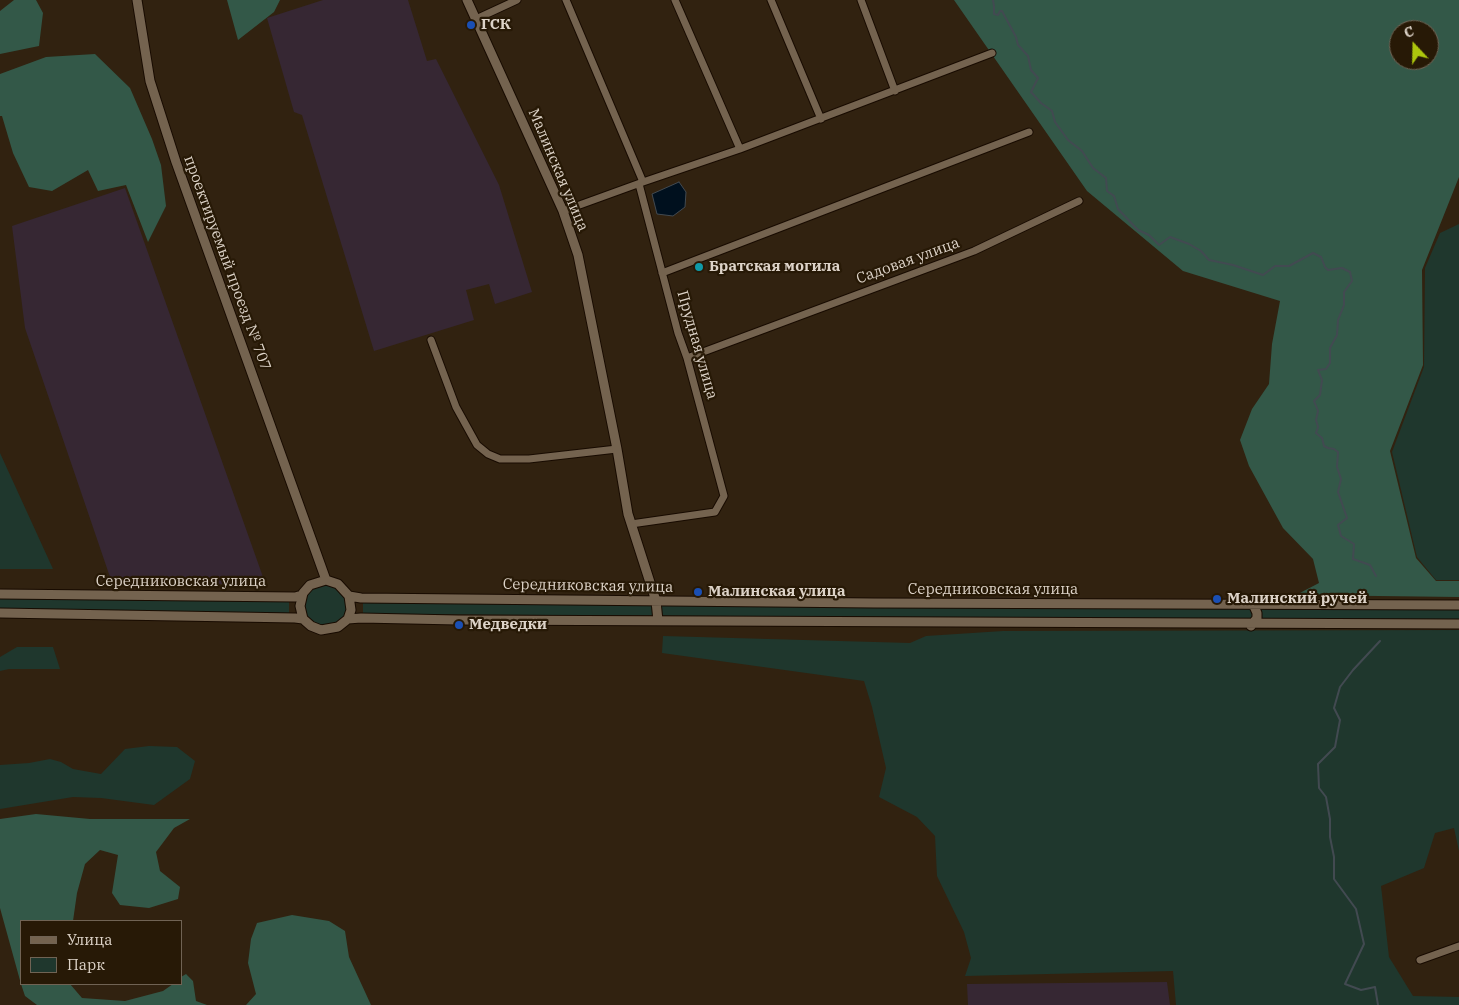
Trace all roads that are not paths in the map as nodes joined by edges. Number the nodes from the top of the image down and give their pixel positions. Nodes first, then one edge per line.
1 (137, 0) edge
2 (467, 0) edge
3 (517, 0) edge
4 (566, 0) edge
5 (676, 0) edge
6 (771, 0) edge
7 (860, 0) edge
8 (476, 19) junction
9 (992, 53) dead end
10 (894, 91) junction
11 (822, 119) junction
12 (1029, 132) dead end
13 (740, 149) junction
14 (641, 183) junction
15 (1079, 201) dead end
16 (563, 211) junction
17 (662, 273) junction
18 (431, 340) dead end
19 (687, 358) junction
20 (617, 449) junction
21 (631, 524) junction
22 (326, 580) junction
23 (0, 594) edge
24 (302, 596) junction
25 (349, 596) junction
26 (656, 601) junction
27 (1253, 604) junction
28 (1459, 605) edge
29 (0, 614) edge
30 (303, 619) junction
31 (348, 619) junction
32 (658, 621) junction
33 (1254, 623) junction
34 (1459, 624) edge
35 (1459, 946) edge
36 (1420, 960) dead end

1 - 22 street, проектируемый проезд № 707
2 - 8 street, Малинская улица
3 - 8 street
4 - 14 street, Прудная улица
5 - 13 street
6 - 11 street
7 - 10 street
8 - 16 street, Малинская улица
9 - 10 street
10 - 11 street
11 - 13 street
12 - 17 street
13 - 14 street
14 - 16 street
14 - 17 street, Прудная улица
15 - 19 street, Садовая улица
16 - 20 street, Малинская улица
17 - 19 street, Прудная улица
18 - 20 street
19 - 21 street, Прудная улица
20 - 21 street, Малинская улица
21 - 26 street, Малинская улица
22 - 24 street
22 - 25 street
23 - 24 street, Середниковская улица
24 - 30 street
25 - 26 street, Середниковская улица
25 - 31 street
26 - 27 street, Середниковская улица
26 - 32 street, Малинская улица
27 - 28 street, Середниковская улица
27 - 33 street
29 - 30 street
30 - 31 street
31 - 32 street
32 - 33 street
33 - 34 street
35 - 36 street

